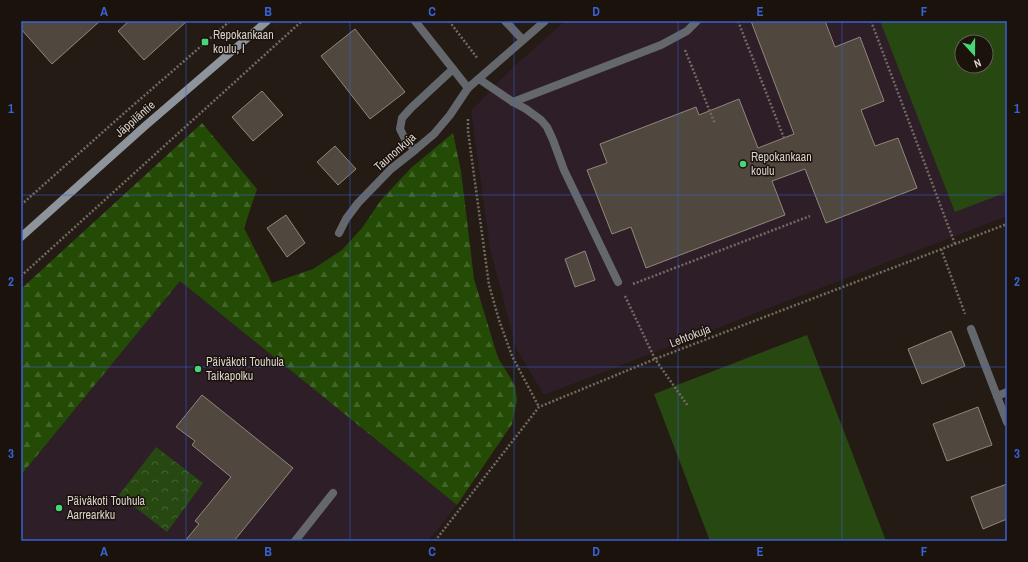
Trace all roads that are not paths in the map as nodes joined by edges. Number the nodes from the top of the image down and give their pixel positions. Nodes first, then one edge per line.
1 (267, 21) edge
2 (415, 21) edge
3 (505, 21) edge
4 (545, 21) edge
5 (697, 21) edge
6 (523, 40) junction
7 (453, 69) junction
8 (479, 79) junction
9 (468, 88) junction
10 (513, 102) junction
11 (415, 150) junction
12 (339, 233) dead end
13 (21, 237) edge
14 (619, 285) road end
15 (971, 330) road end
16 (1007, 392) edge
17 (997, 396) junction
18 (1007, 422) edge
19 (333, 493) dead end
20 (295, 541) edge

1 - 13 main road, Jäppiläntie
2 - 7 street
3 - 6 street
4 - 6 street, Taunonkuja
5 - 10 street
6 - 8 street, Taunonkuja
7 - 9 street
7 - 11 street
8 - 9 street, Taunonkuja
8 - 10 street
9 - 11 street, Taunonkuja
10 - 14 street
11 - 12 street, Taunonkuja
15 - 17 street
16 - 17 street
17 - 18 street
19 - 20 street

